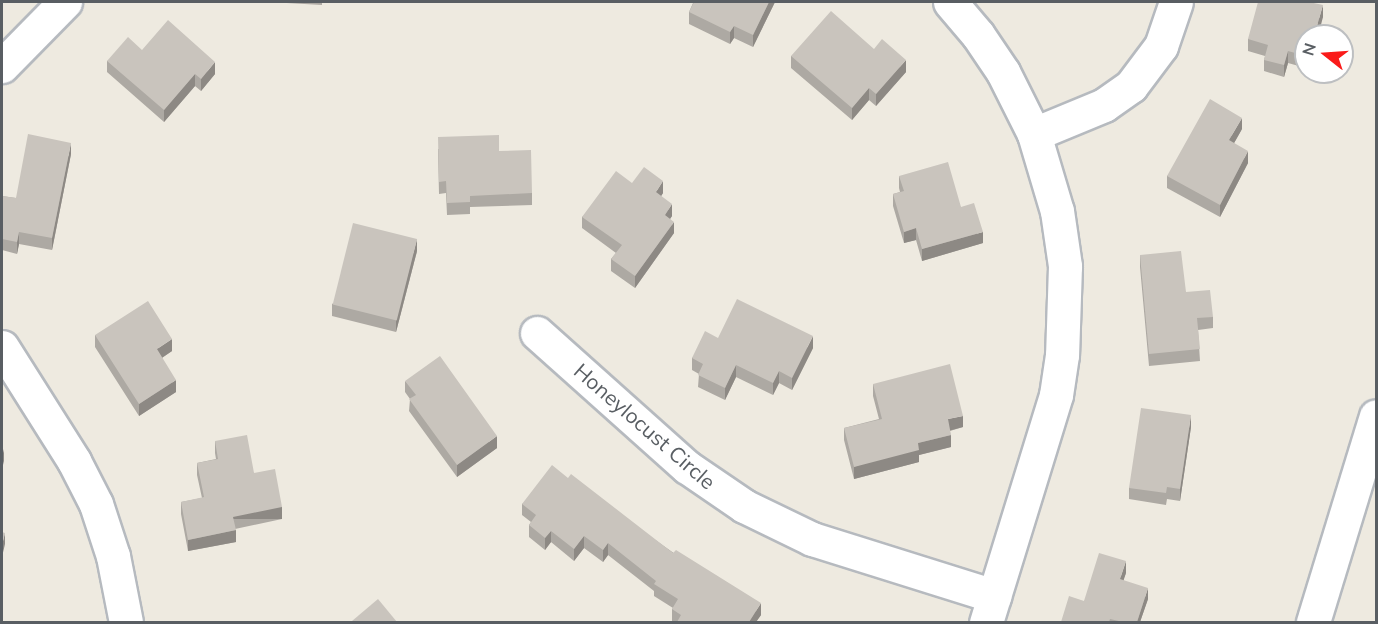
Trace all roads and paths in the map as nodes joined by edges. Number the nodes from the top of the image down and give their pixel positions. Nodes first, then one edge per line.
1 (65, 2) edge
2 (950, 2) edge
3 (1176, 2) edge
4 (2, 66) edge
5 (1034, 134) junction
6 (537, 333) dead end
7 (2, 347) edge
8 (1377, 416) edge
9 (990, 609) edge
10 (126, 622) edge
11 (1313, 622) edge

1 - 4 street
2 - 5 street
3 - 5 street
5 - 9 street
6 - 9 street, Honeylocust Circle
7 - 10 street
8 - 11 street

